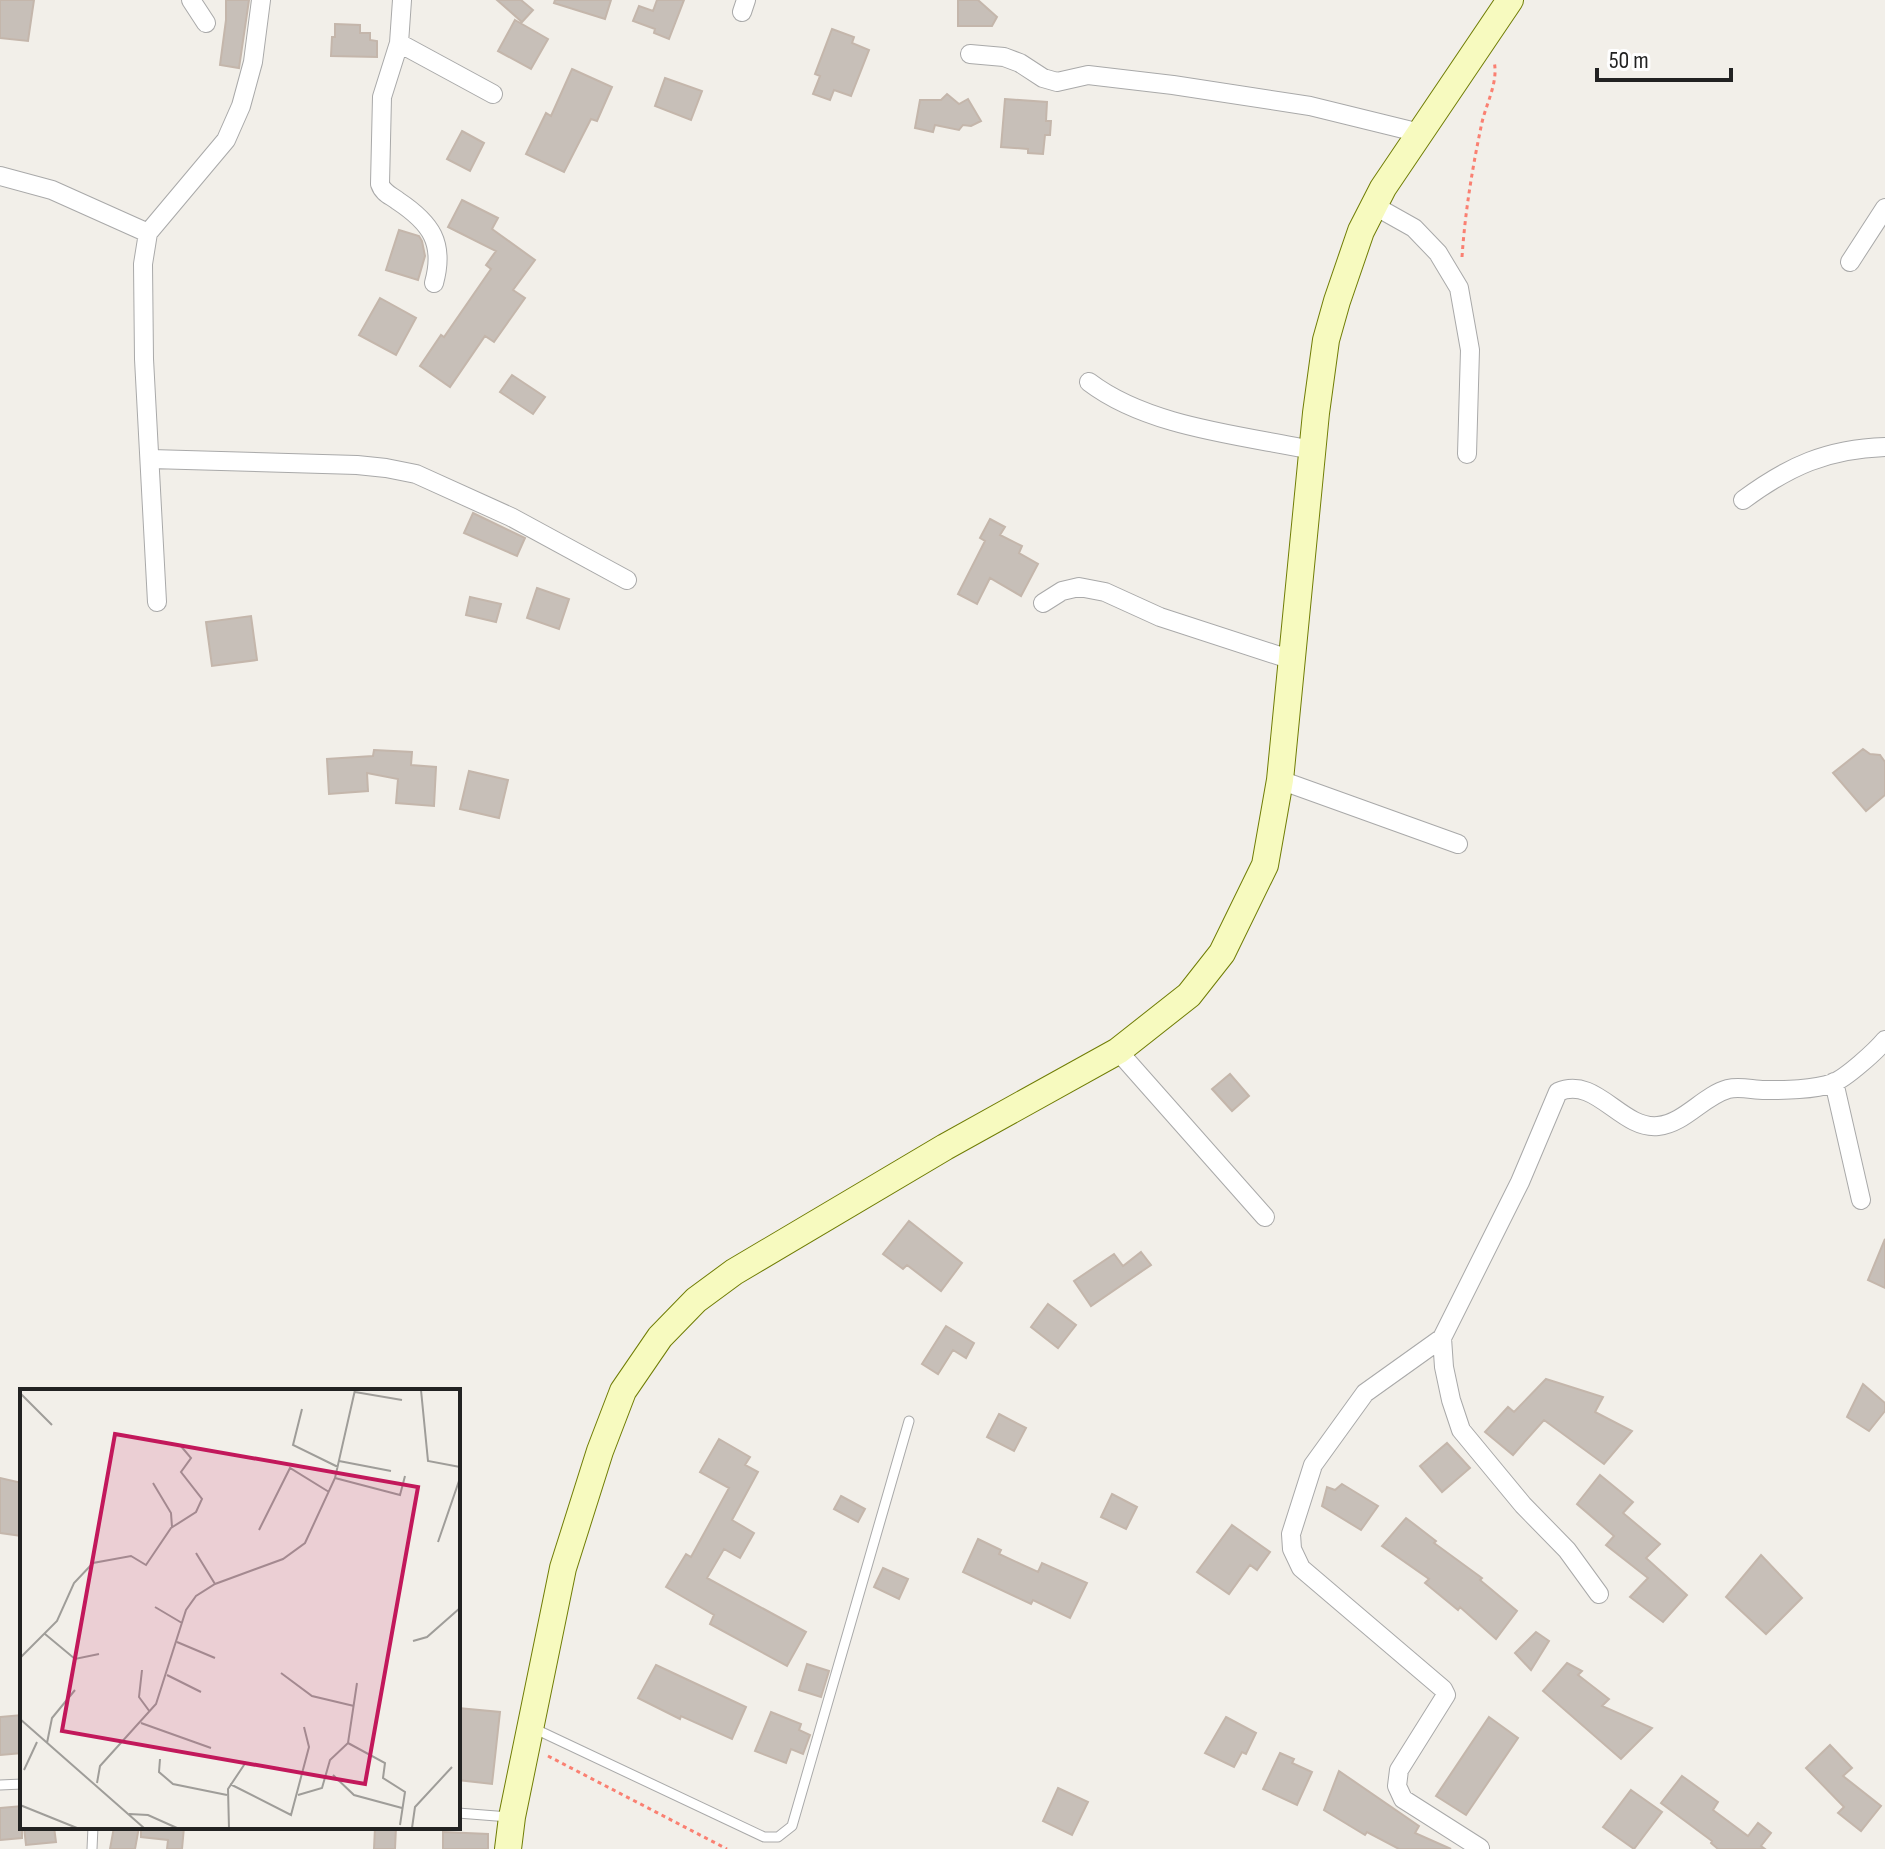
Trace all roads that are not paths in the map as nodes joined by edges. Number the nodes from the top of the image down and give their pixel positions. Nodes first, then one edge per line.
1 (191, 0) edge
2 (261, 0) edge
3 (402, 0) edge
4 (1510, 0) edge
5 (206, 23) dead end
6 (399, 43) junction
7 (970, 54) dead end
8 (493, 94) dead end
9 (1420, 133) junction
10 (0, 176) edge
11 (1373, 205) junction
12 (1885, 208) edge
13 (148, 233) junction
14 (1850, 262) dead end
15 (434, 283) dead end
16 (1089, 382) dead end
17 (1885, 447) edge
18 (1312, 450) junction
19 (1467, 454) dead end
20 (151, 459) junction
21 (1743, 500) dead end
22 (627, 580) dead end
23 (157, 602) dead end
24 (1043, 603) dead end
25 (1292, 660) junction
26 (1280, 780) junction
27 (1458, 844) dead end
28 (1885, 1040) edge
29 (1118, 1051) junction
30 (1834, 1082) junction
31 (1861, 1200) dead end
32 (1265, 1217) dead end
33 (1442, 1338) junction
34 (909, 1421) dead end
35 (1599, 1594) dead end
36 (528, 1736) junction
37 (20, 1784) edge
38 (0, 1785) edge
39 (460, 1813) edge
40 (512, 1817) junction
41 (93, 1829) edge
42 (1480, 1848) edge
43 (92, 1849) edge
44 (508, 1849) edge

1 - 5 street
2 - 13 street
3 - 6 street
4 - 9 street
6 - 8 street
6 - 15 street
7 - 9 street
9 - 11 street
10 - 13 street
11 - 18 street
11 - 19 street
12 - 14 street
13 - 20 street
16 - 18 street
17 - 21 street
18 - 25 street
20 - 22 street
20 - 23 street
24 - 25 street
25 - 26 street
26 - 27 street
26 - 29 street
28 - 30 street
29 - 32 street
29 - 36 street
30 - 31 street
30 - 33 street
33 - 35 street
33 - 42 street
34 - 36 lane
36 - 40 street
37 - 38 lane
39 - 40 lane
40 - 44 street
41 - 43 lane

